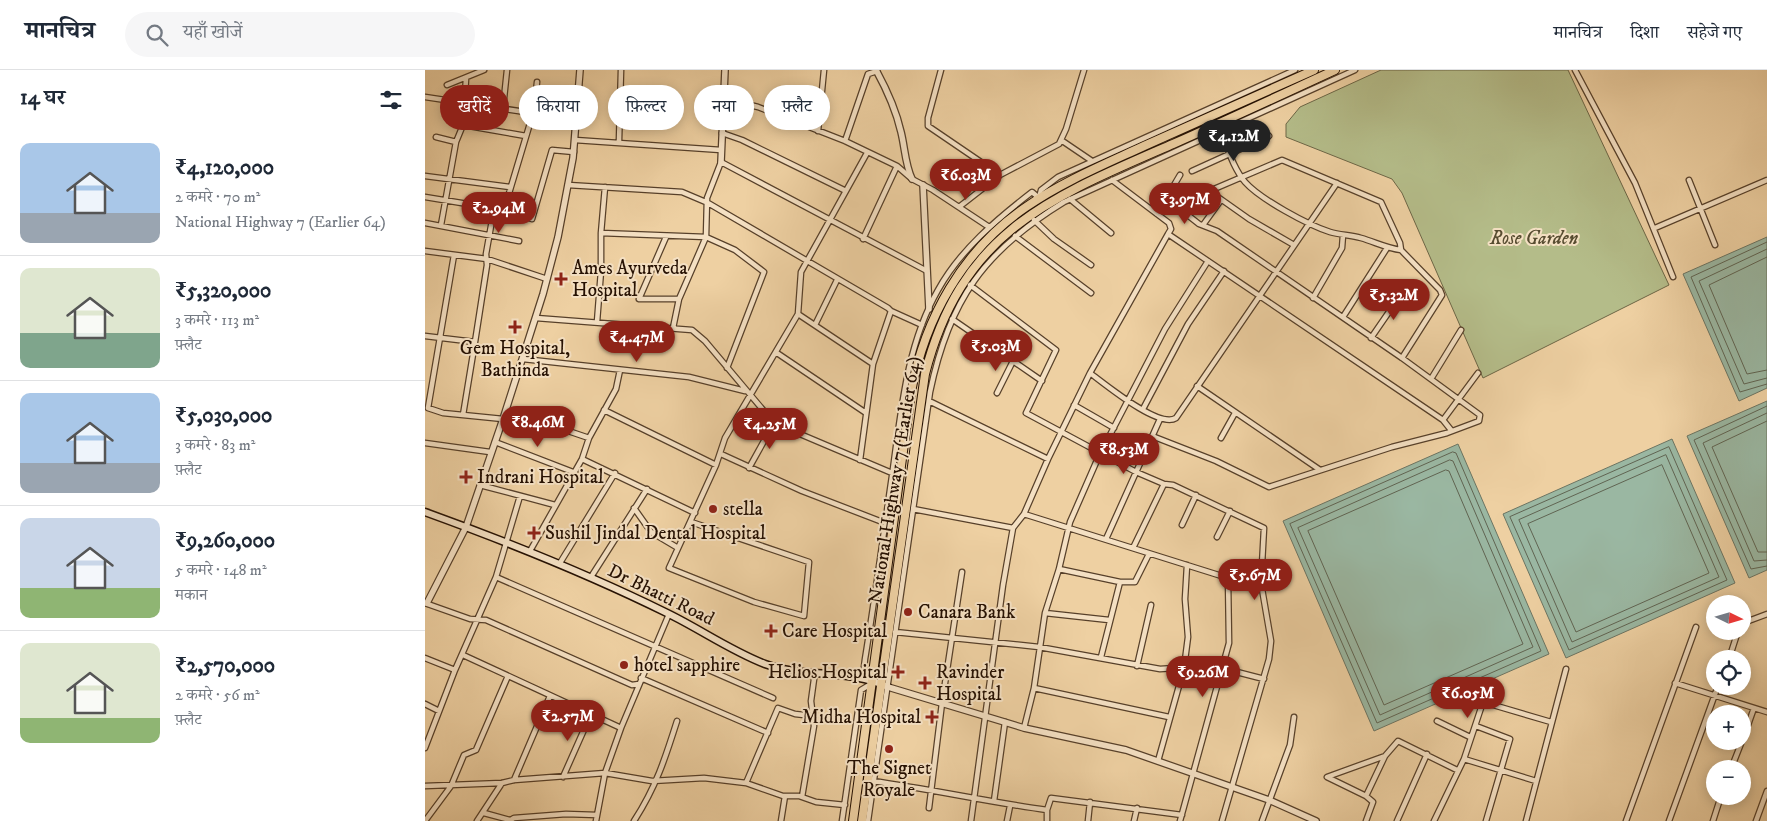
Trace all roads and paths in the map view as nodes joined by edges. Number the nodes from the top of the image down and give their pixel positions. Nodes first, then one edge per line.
1 (484, 70) edge
2 (507, 70) edge
3 (580, 70) edge
4 (621, 70) edge
5 (725, 70) edge
6 (823, 70) edge
7 (877, 70) edge
8 (941, 70) edge
9 (1084, 70) edge
10 (1295, 70) edge
11 (1314, 70) edge
12 (1335, 70) edge
13 (1355, 70) edge
14 (1575, 70) edge
15 (1288, 72) edge
16 (466, 79) junction
17 (537, 82) dead end
18 (447, 85) dead end
19 (466, 85) edge
20 (505, 85) edge
21 (537, 85) edge
22 (724, 85) edge
23 (822, 85) edge
24 (425, 97) edge
25 (440, 99) edge
26 (461, 130) edge
27 (492, 130) edge
28 (528, 130) edge
29 (722, 130) edge
30 (818, 130) edge
31 (1220, 130) junction
32 (722, 133) junction
33 (526, 136) junction
34 (1269, 136) dead end
35 (435, 137) dead end
36 (575, 140) junction
37 (1061, 140) junction
38 (619, 141) junction
39 (456, 142) junction
40 (845, 142) junction
41 (721, 150) junction
42 (574, 152) junction
43 (867, 153) junction
44 (1230, 154) junction
45 (1092, 161) junction
46 (721, 162) junction
47 (897, 166) junction
48 (1192, 171) dead end
49 (1000, 175) junction
50 (1180, 175) dead end
51 (425, 176) edge
52 (1241, 176) junction
53 (451, 178) junction
54 (912, 179) junction
55 (1112, 180) junction
56 (1689, 180) dead end
57 (1767, 180) edge
58 (1337, 183) junction
59 (568, 185) junction
60 (923, 185) junction
61 (510, 187) junction
62 (605, 187) junction
63 (846, 191) junction
64 (425, 197) edge
65 (1039, 198) junction
66 (1166, 198) junction
67 (1070, 199) junction
68 (1221, 200) junction
69 (447, 201) junction
70 (708, 203) junction
71 (959, 207) junction
72 (494, 209) junction
73 (1700, 209) junction
74 (504, 210) junction
75 (1157, 214) junction
76 (829, 220) junction
77 (1034, 220) junction
78 (425, 223) edge
79 (1310, 225) junction
80 (441, 226) junction
81 (1203, 226) junction
82 (989, 227) junction
83 (1655, 228) junction
84 (601, 232) junction
85 (489, 233) junction
86 (1111, 233) dead end
87 (1168, 234) junction
88 (1343, 234) junction
89 (1015, 236) junction
90 (666, 237) junction
91 (706, 237) junction
92 (863, 239) junction
93 (519, 240) dead end
94 (1715, 245) dead end
95 (1294, 246) junction
96 (1387, 248) junction
97 (1401, 250) junction
98 (425, 251) edge
99 (454, 255) junction
100 (487, 259) junction
101 (806, 261) junction
102 (1208, 261) junction
103 (1091, 265) dead end
104 (1223, 271) junction
105 (927, 272) junction
106 (1277, 273) junction
107 (1673, 277) dead end
108 (547, 279) junction
109 (837, 280) junction
110 (970, 285) junction
111 (1091, 293) dead end
112 (1402, 293) dead end
113 (1260, 297) junction
114 (1313, 298) junction
115 (679, 299) junction
116 (929, 309) junction
117 (891, 311) junction
118 (799, 314) junction
119 (1343, 317) junction
120 (536, 318) junction
121 (952, 319) junction
122 (597, 322) junction
123 (815, 325) junction
124 (922, 325) junction
125 (673, 328) junction
126 (1461, 330) dead end
127 (425, 336) edge
128 (441, 338) junction
129 (1371, 338) junction
130 (475, 342) junction
131 (777, 353) junction
132 (1403, 358) junction
133 (523, 359) junction
134 (1013, 361) junction
135 (873, 364) junction
136 (727, 368) junction
137 (620, 370) junction
138 (1090, 373) junction
139 (1478, 373) dead end
140 (1431, 379) junction
141 (1042, 381) junction
142 (1197, 386) junction
143 (746, 391) junction
144 (997, 393) dead end
145 (751, 396) junction
146 (1459, 398) junction
147 (1127, 401) junction
148 (929, 402) junction
149 (1074, 405) junction
150 (1143, 409) junction
151 (506, 410) junction
152 (604, 410) junction
153 (867, 413) junction
154 (1235, 413) junction
155 (463, 415) junction
156 (503, 419) junction
157 (1160, 419) junction
158 (1443, 420) junction
159 (774, 423) junction
160 (1114, 428) junction
161 (1062, 430) junction
162 (1451, 430) junction
163 (1153, 436) junction
164 (589, 438) junction
165 (1221, 438) dead end
166 (495, 442) junction
167 (425, 443) edge
168 (490, 452) junction
169 (1101, 453) junction
170 (721, 454) junction
171 (582, 459) junction
172 (1048, 459) junction
173 (860, 460) junction
174 (716, 465) junction
175 (749, 468) junction
176 (1320, 470) junction
177 (573, 472) junction
178 (1137, 472) junction
179 (615, 473) junction
180 (893, 473) junction
181 (1164, 484) junction
182 (480, 485) junction
183 (647, 489) junction
184 (1196, 495) junction
185 (520, 496) junction
186 (555, 505) junction
187 (634, 508) junction
188 (913, 509) junction
189 (1230, 511) junction
190 (425, 512) edge
191 (695, 513) junction
192 (1024, 514) junction
193 (691, 522) junction
194 (885, 523) junction
195 (1182, 525) dead end
196 (466, 527) junction
197 (1013, 528) junction
198 (1069, 528) junction
199 (1217, 537) dead end
200 (1106, 539) junction
201 (507, 543) junction
202 (678, 548) junction
203 (1133, 548) junction
204 (530, 552) junction
205 (1149, 554) junction
206 (560, 563) junction
207 (1187, 565) junction
208 (1059, 570) junction
209 (962, 572) dead end
210 (496, 577) junction
211 (591, 577) junction
212 (1228, 578) junction
213 (1120, 582) junction
214 (1261, 583) junction
215 (426, 603) edge
216 (1151, 605) dead end
217 (1045, 613) junction
218 (669, 614) junction
219 (1767, 614) edge
220 (477, 620) junction
221 (1109, 620) junction
222 (1751, 620) edge
223 (1696, 627) dead end
224 (895, 632) junction
225 (952, 639) junction
226 (996, 643) junction
227 (655, 646) junction
228 (1039, 647) junction
229 (463, 655) junction
230 (1101, 657) junction
231 (425, 658) edge
232 (1137, 666) junction
233 (1184, 668) junction
234 (1566, 669) dead end
235 (455, 670) junction
236 (1221, 670) junction
237 (815, 672) junction
238 (508, 676) junction
239 (641, 678) junction
240 (1264, 678) junction
241 (873, 683) junction
242 (1675, 683) junction
243 (639, 684) junction
244 (885, 686) junction
245 (1034, 688) junction
246 (1706, 692) edge
247 (1715, 695) joint
248 (550, 696) junction
249 (773, 698) dead end
250 (942, 703) junction
251 (425, 704) edge
252 (1754, 708) junction
253 (439, 710) junction
254 (1767, 712) edge
255 (591, 714) junction
256 (813, 716) junction
257 (985, 716) junction
258 (1751, 716) edge
259 (1169, 717) junction
260 (1294, 717) dead end
261 (677, 721) dead end
262 (1437, 721) dead end
263 (1005, 722) junction
264 (1551, 722) junction
265 (1476, 726) junction
266 (621, 728) junction
267 (1024, 728) junction
268 (768, 733) junction
269 (1470, 737) junction
270 (425, 748) edge
271 (1427, 754) junction
272 (1385, 756) junction
273 (1464, 759) junction
274 (1158, 761) junction
275 (1457, 770) junction
276 (1502, 772) junction
277 (605, 773) junction
278 (1192, 773) junction
279 (563, 777) junction
280 (514, 780) junction
281 (658, 780) junction
282 (871, 781) junction
283 (1535, 781) junction
284 (502, 783) junction
285 (746, 783) junction
286 (425, 786) edge
287 (451, 786) junction
288 (1233, 787) junction
289 (932, 789) junction
290 (1767, 791) edge
291 (785, 796) junction
292 (1366, 796) junction
293 (802, 797) junction
294 (974, 797) junction
295 (1269, 800) junction
296 (994, 801) junction
297 (1090, 802) junction
298 (845, 805) junction
299 (1718, 805) edge
300 (1010, 806) junction
301 (929, 808) dead end
302 (1137, 808) junction
303 (1047, 810) junction
304 (484, 813) junction
305 (566, 814) junction
306 (1182, 814) junction
307 (597, 815) junction
308 (536, 819) edge
309 (1303, 819) edge
310 (510, 820) edge
311 (425, 821) edge
312 (477, 821) edge
313 (565, 821) edge
314 (596, 821) edge
315 (634, 821) edge
316 (781, 821) edge
317 (842, 821) edge
318 (853, 821) edge
319 (862, 821) edge
320 (868, 821) edge
321 (971, 821) edge
322 (1007, 821) edge
323 (1047, 821) edge
324 (1088, 821) edge
325 (1134, 821) edge
326 (1180, 821) edge
327 (1222, 821) edge
328 (1262, 821) edge
329 (1316, 821) edge
330 (1366, 821) edge
331 (1397, 821) edge
332 (1434, 821) edge
333 (1487, 821) edge
334 (1526, 821) edge
335 (1626, 821) edge
336 (1669, 821) edge
337 (1713, 821) edge
338 (1756, 821) edge

1 - 16 street
2 - 20 street
3 - 36 street
4 - 38 street
5 - 22 street
6 - 23 street
7 - 40 street
7 - 54 street
8 - 49 street
9 - 37 street
10 - 15 street
11 - 65 highway
12 - 244 highway, National Highway 7 (Earlier 64)
13 - 31 street
14 - 83 street
15 - 45 street
16 - 18 street
16 - 19 street
17 - 21 street
24 - 25 street
26 - 39 street
27 - 33 street
28 - 33 street
29 - 32 street
30 - 40 street
31 - 44 street
31 - 55 street
32 - 41 street
32 - 63 street
33 - 61 street
34 - 44 street
35 - 39 street
36 - 38 street
36 - 42 street
37 - 45 street
37 - 49 street
38 - 41 street
39 - 53 street
40 - 43 street
41 - 46 street
42 - 59 street
42 - 74 street
43 - 47 street
43 - 63 street
44 - 48 street
44 - 52 street
45 - 65 street
46 - 70 street
46 - 76 street
47 - 54 street
47 - 92 street
49 - 71 street
50 - 66 street
51 - 53 street
52 - 58 street
52 - 68 street
52 - 79 street
53 - 61 street
53 - 69 street
54 - 60 street
55 - 67 street
55 - 75 street
56 - 73 street
57 - 73 street
58 - 79 street
58 - 97 street
59 - 62 street
59 - 108 street
60 - 71 street
60 - 105 street
61 - 74 street
62 - 70 street
62 - 84 street
63 - 76 street
64 - 69 street
65 - 82 street
65 - 241 highway
66 - 75 street
66 - 81 street
67 - 77 street
67 - 86 street
68 - 81 street
68 - 95 street
69 - 72 street
69 - 80 street
70 - 91 street
70 - 101 street
71 - 82 street
72 - 74 street
72 - 85 street
73 - 83 street
73 - 94 street
75 - 87 street
76 - 92 street
76 - 101 street
77 - 89 street
77 - 103 street
78 - 80 street
79 - 88 street
79 - 95 street
80 - 85 street
81 - 106 street
82 - 116 street
83 - 107 street
84 - 90 street
84 - 122 street
85 - 93 street
85 - 100 street
87 - 102 street
87 - 138 street
88 - 96 street
88 - 114 street
89 - 110 street
89 - 111 street
90 - 91 street
90 - 115 street
91 - 115 street
91 - 136 street
92 - 105 street
95 - 106 street
96 - 97 street
96 - 119 street
97 - 132 street
98 - 99 street
99 - 100 street
99 - 128 street
100 - 108 street
100 - 130 street
101 - 109 street
101 - 118 street
102 - 104 street
102 - 147 street
104 - 113 street
104 - 150 street
105 - 116 street
106 - 113 street
106 - 114 street
108 - 120 street
109 - 117 street
109 - 123 street
110 - 121 street
110 - 141 street
112 - 129 street
113 - 142 street
113 - 158 street
114 - 119 street
115 - 125 street
116 - 124 street
117 - 124 street
117 - 135 street
118 - 123 street
118 - 131 street
119 - 129 street
120 - 122 street
120 - 133 street
121 - 134 street
121 - 148 street
122 - 125 street
123 - 135 street
124 - 180 street
125 - 136 street
126 - 140 street
127 - 128 street
128 - 130 street
128 - 155 street
129 - 132 street
130 - 155 street
131 - 145 street
131 - 153 street
132 - 140 street
133 - 137 street
133 - 151 street
134 - 141 street
134 - 144 street
135 - 153 street
136 - 143 street
137 - 143 street
137 - 152 street
138 - 147 street
138 - 149 street
139 - 146 street
140 - 146 street
141 - 161 street
142 - 154 street
142 - 157 street
143 - 145 street
145 - 159 street
145 - 170 street
146 - 158 street
146 - 162 street
147 - 150 street
147 - 160 street
148 - 172 street
148 - 188 street
149 - 160 street
149 - 161 street
150 - 157 street
151 - 156 street
151 - 164 street
152 - 164 street
152 - 174 street
153 - 173 street
154 - 165 street
154 - 176 street
155 - 156 street
156 - 166 street
157 - 163 street
158 - 162 street
159 - 173 street
159 - 175 street
160 - 169 street
161 - 169 street
161 - 172 street
162 - 176 street
163 - 176 street
163 - 178 street
164 - 171 street
166 - 168 street
166 - 177 street
167 - 168 street
168 - 182 street
169 - 178 street
169 - 198 street
170 - 174 street
170 - 175 street
171 - 177 street
171 - 179 street
172 - 192 street
173 - 180 street
174 - 191 street
175 - 194 street
177 - 186 street
178 - 181 street
178 - 200 street
179 - 183 street
179 - 206 street
180 - 194 street
181 - 184 street
181 - 203 street
182 - 185 street
182 - 196 street
183 - 187 street
183 - 191 street
184 - 189 street
184 - 195 street
185 - 186 street
185 - 201 street
186 - 204 street
187 - 202 street
187 - 211 street
188 - 197 street
188 - 224 street
189 - 199 street
189 - 214 street
190 - 196 main road, Dr Bhatti Road
191 - 193 street
192 - 197 street
192 - 198 street
193 - 202 street
193 - 202 street
194 - 241 street
196 - 201 main road, Dr Bhatti Road
196 - 215 street
197 - 226 street
198 - 200 street
198 - 208 street
200 - 203 street
201 - 204 main road, Dr Bhatti Road
201 - 210 street
203 - 205 street
204 - 206 main road, Dr Bhatti Road
205 - 207 street
205 - 213 street
206 - 211 main road, Dr Bhatti Road
207 - 212 street
207 - 233 street
208 - 213 street
208 - 217 street
209 - 225 street
210 - 220 street
210 - 227 street
211 - 218 main road, Dr Bhatti Road
212 - 214 street
212 - 236 street
213 - 221 street
214 - 240 street
215 - 220 street
216 - 232 street
217 - 221 street
217 - 228 street
218 - 227 street
218 - 237 main road, Dr Bhatti Road
219 - 222 street
220 - 229 street
220 - 243 street
221 - 230 street
223 - 242 street
224 - 225 street
224 - 244 street
225 - 226 street
225 - 250 street
226 - 228 street
226 - 257 street
227 - 239 street
227 - 249 street
228 - 230 street
228 - 245 street
229 - 235 street
229 - 238 street
230 - 232 street
231 - 235 street
232 - 233 street
233 - 236 street
233 - 259 street
234 - 264 street
235 - 253 street
236 - 240 street
236 - 278 street
237 - 241 main road, Dr Bhatti Road
237 - 256 street
238 - 248 street
238 - 287 street
239 - 243 street
239 - 268 street
240 - 288 street
241 - 244 main road, Dr Bhatti Road
241 - 298 street
241 - 318 highway
242 - 246 street
242 - 335 street
243 - 266 street
244 - 250 street
244 - 282 highway, National Highway 7 (Earlier 64)
245 - 259 street
245 - 267 street
247 - 252 street
247 - 336 street
248 - 255 street
248 - 280 street
250 - 257 street
250 - 289 street
251 - 253 street
252 - 254 street
252 - 258 street
253 - 270 street
255 - 266 street
255 - 279 street
256 - 268 street
256 - 293 street
257 - 263 street
257 - 294 street
259 - 274 street
260 - 295 street
261 - 281 street
262 - 269 street
263 - 267 street
263 - 296 street
264 - 265 street
264 - 283 street
265 - 269 street
265 - 276 street
266 - 277 street
267 - 274 street
268 - 285 street
269 - 273 street
271 - 272 street
271 - 275 street
271 - 331 street
272 - 292 street
272 - 292 street
273 - 275 street
273 - 276 street
274 - 278 street
275 - 332 street
276 - 283 street
276 - 333 street
277 - 279 street
277 - 281 street
277 - 307 street
278 - 288 street
278 - 306 street
279 - 280 street
280 - 284 street
281 - 285 street
281 - 315 street
282 - 289 street
282 - 319 highway, National Highway 7 (Earlier 64)
282 - 320 street
283 - 334 street
284 - 287 street
284 - 304 street
285 - 291 street
286 - 287 street
287 - 311 street
288 - 295 street
288 - 327 street
289 - 294 street
289 - 301 street
290 - 338 street
291 - 293 street
291 - 316 street
292 - 330 street
293 - 298 street
294 - 296 street
294 - 321 street
295 - 309 street
295 - 328 street
296 - 300 street
297 - 302 street
297 - 303 street
297 - 324 street
298 - 317 street
299 - 337 street
300 - 303 street
300 - 322 street
302 - 306 street
302 - 325 street
303 - 323 street
304 - 310 street
304 - 312 street
305 - 307 street
305 - 308 street
305 - 313 street
306 - 326 street
307 - 314 street
308 - 310 street
309 - 329 street

